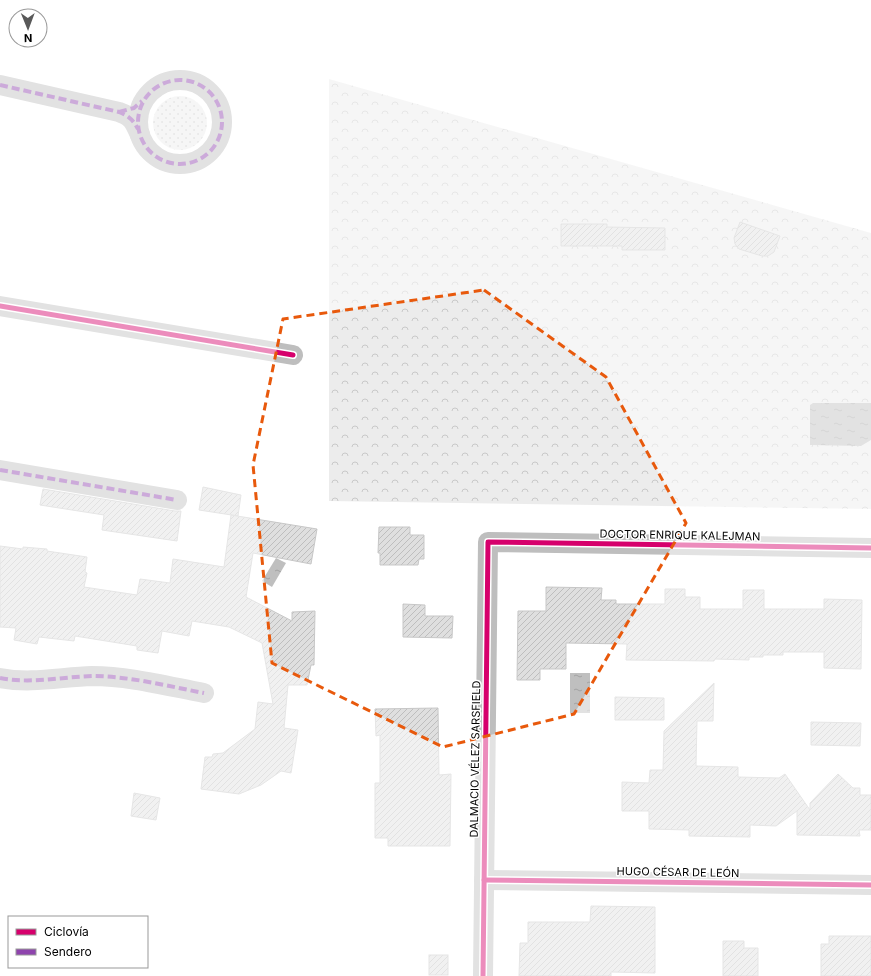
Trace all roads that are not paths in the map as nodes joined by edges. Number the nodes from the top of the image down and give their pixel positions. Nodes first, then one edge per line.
1 (0, 85) edge
2 (146, 97) junction
3 (119, 112) junction
4 (140, 135) junction
5 (0, 306) edge
6 (293, 355) dead end
7 (0, 470) edge
8 (177, 500) dead end
9 (488, 542) joint
10 (871, 548) edge
11 (0, 678) edge
12 (204, 694) dead end
13 (484, 880) junction
14 (871, 885) edge
15 (483, 976) edge

1 - 3 street
2 - 3 street
2 - 4 street
2 - 4 street
3 - 4 street
5 - 6 street
7 - 8 street
9 - 10 street, DOCTOR ENRIQUE KALEJMAN
9 - 13 street, DALMACIO VÉLEZ SARSFIELD
11 - 12 street
13 - 14 street, HUGO CÉSAR DE LEÓN
13 - 15 street, DALMACIO VÉLEZ SARSFIELD

